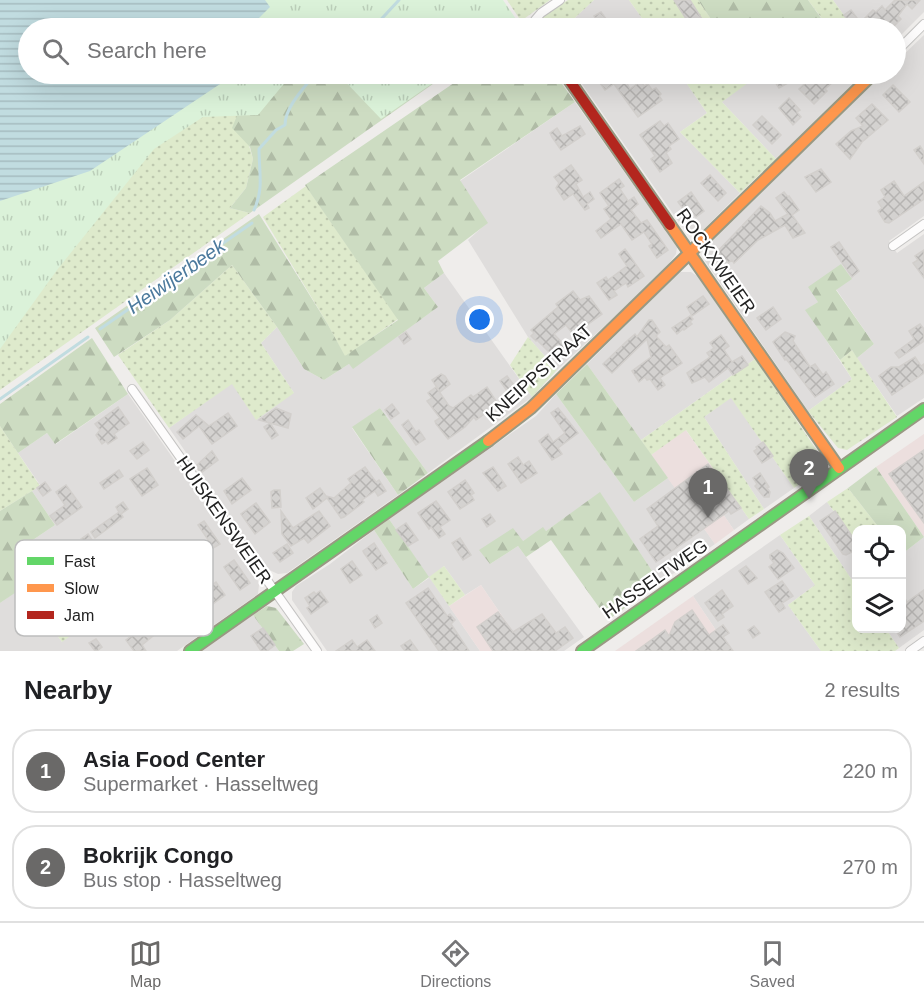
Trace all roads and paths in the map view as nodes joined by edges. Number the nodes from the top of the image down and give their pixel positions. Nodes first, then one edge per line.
1 (560, 0) edge
2 (538, 18) edge
3 (924, 24) edge
4 (906, 42) edge
5 (572, 84) edge
6 (863, 84) edge
7 (924, 224) edge
8 (893, 246) dead end
9 (690, 252) junction
10 (132, 389) dead end
11 (924, 409) edge
12 (839, 468) junction
13 (274, 591) junction
14 (213, 635) edge
15 (211, 636) edge
16 (924, 641) edge
17 (190, 651) edge
18 (317, 651) edge
19 (582, 651) edge
20 (910, 651) edge

1 - 2 street
3 - 4 street
5 - 9 street, ROCKXWEIER
6 - 9 street, KNEIPPSTRAAT
7 - 8 street
9 - 12 street, ROCKXWEIER
9 - 13 street, KNEIPPSTRAAT
10 - 13 street, HUISKENSWEIER
11 - 12 street, HASSELTWEG
12 - 19 street, HASSELTWEG
13 - 14 street, KNEIPPSTRAAT
13 - 18 street, HUISKENSWEIER
15 - 17 street, KNEIPPSTRAAT
16 - 20 street

